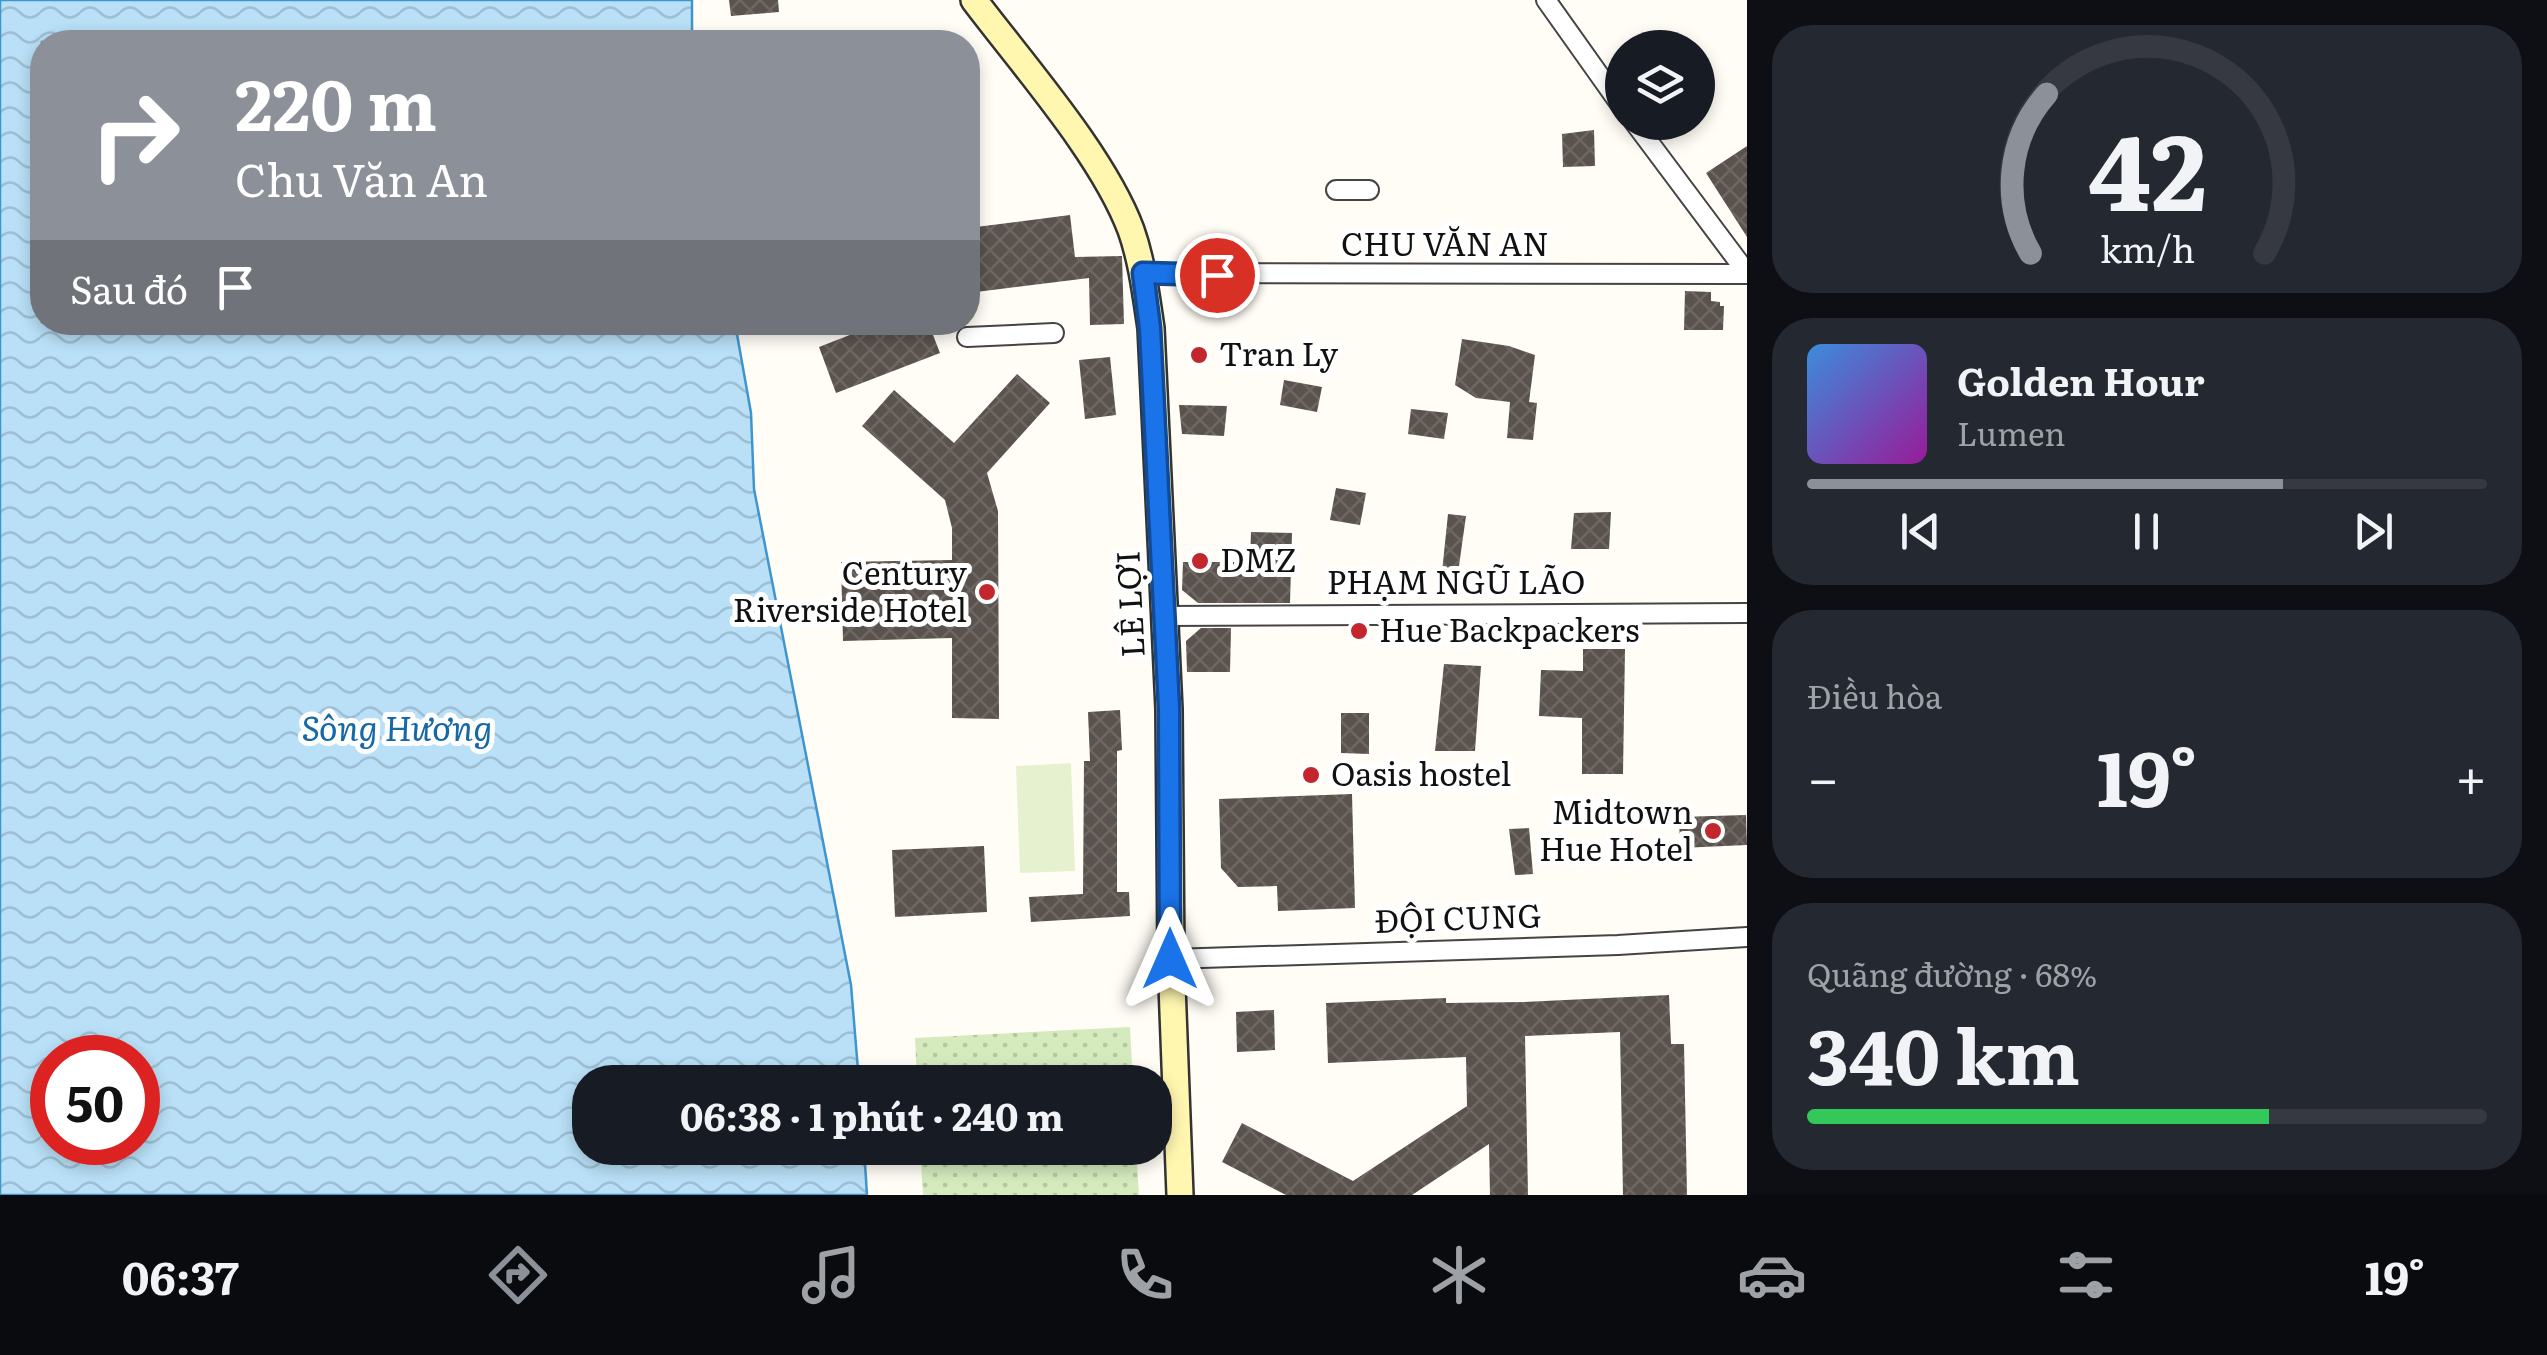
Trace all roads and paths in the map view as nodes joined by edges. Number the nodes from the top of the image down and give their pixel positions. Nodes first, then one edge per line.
1 (974, 0) edge
2 (1546, 0) edge
3 (1605, 83) edge
4 (1647, 140) edge
5 (1336, 190) dead end
6 (1369, 190) dead end
7 (1143, 273) junction
8 (1747, 274) edge
9 (1054, 333) dead end
10 (967, 337) dead end
11 (1747, 613) edge
12 (1164, 616) junction
13 (1747, 937) edge
14 (1170, 959) junction
15 (1180, 1195) edge

1 - 7 main road, LÊ LỢI
2 - 3 street
4 - 8 street
5 - 6 street
7 - 8 street, CHU VĂN AN
7 - 12 main road, LÊ LỢI
9 - 10 street
11 - 12 street, PHẠM NGŨ LÃO
12 - 14 main road, LÊ LỢI
13 - 14 street, ĐỘI CUNG
14 - 15 main road, LÊ LỢI

